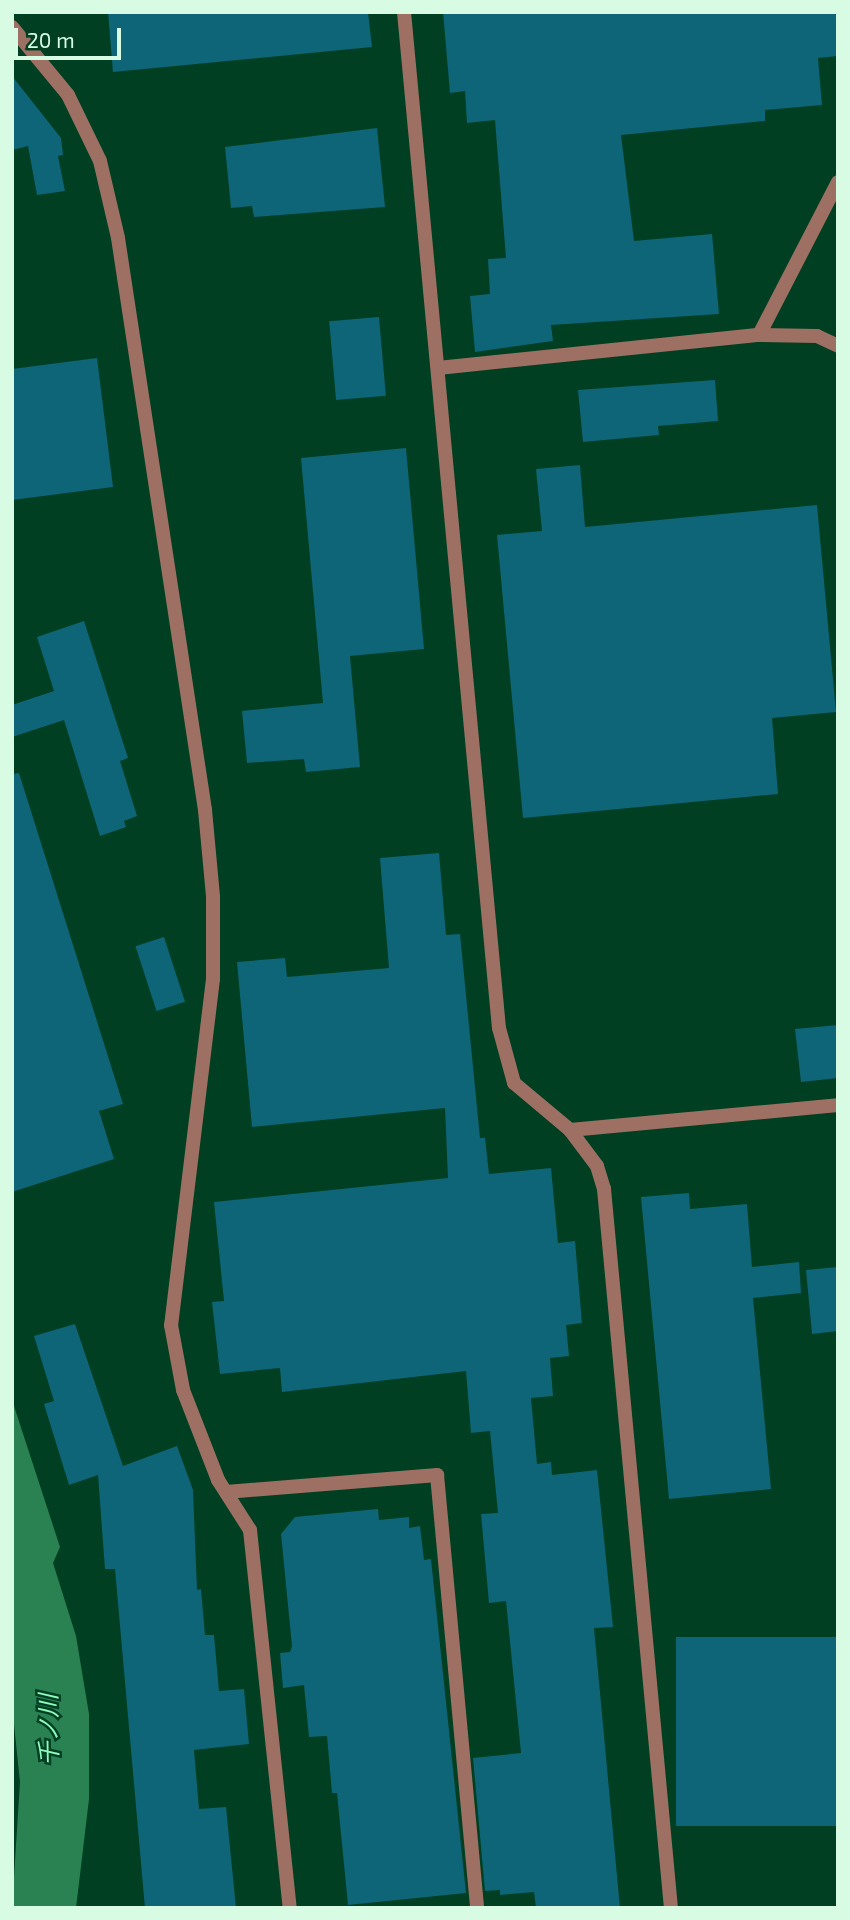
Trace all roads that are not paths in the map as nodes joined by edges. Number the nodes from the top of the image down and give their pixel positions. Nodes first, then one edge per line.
1 (404, 12) edge
2 (12, 27) edge
3 (838, 182) edge
4 (759, 335) junction
5 (838, 346) edge
6 (438, 369) junction
7 (838, 1105) edge
8 (570, 1130) junction
9 (226, 1492) junction
10 (290, 1908) edge
11 (477, 1908) edge
12 (671, 1908) edge

1 - 6 street
2 - 9 street
3 - 4 street
4 - 5 street
4 - 6 street
6 - 8 street
7 - 8 street
8 - 12 street
9 - 10 street
9 - 11 street

